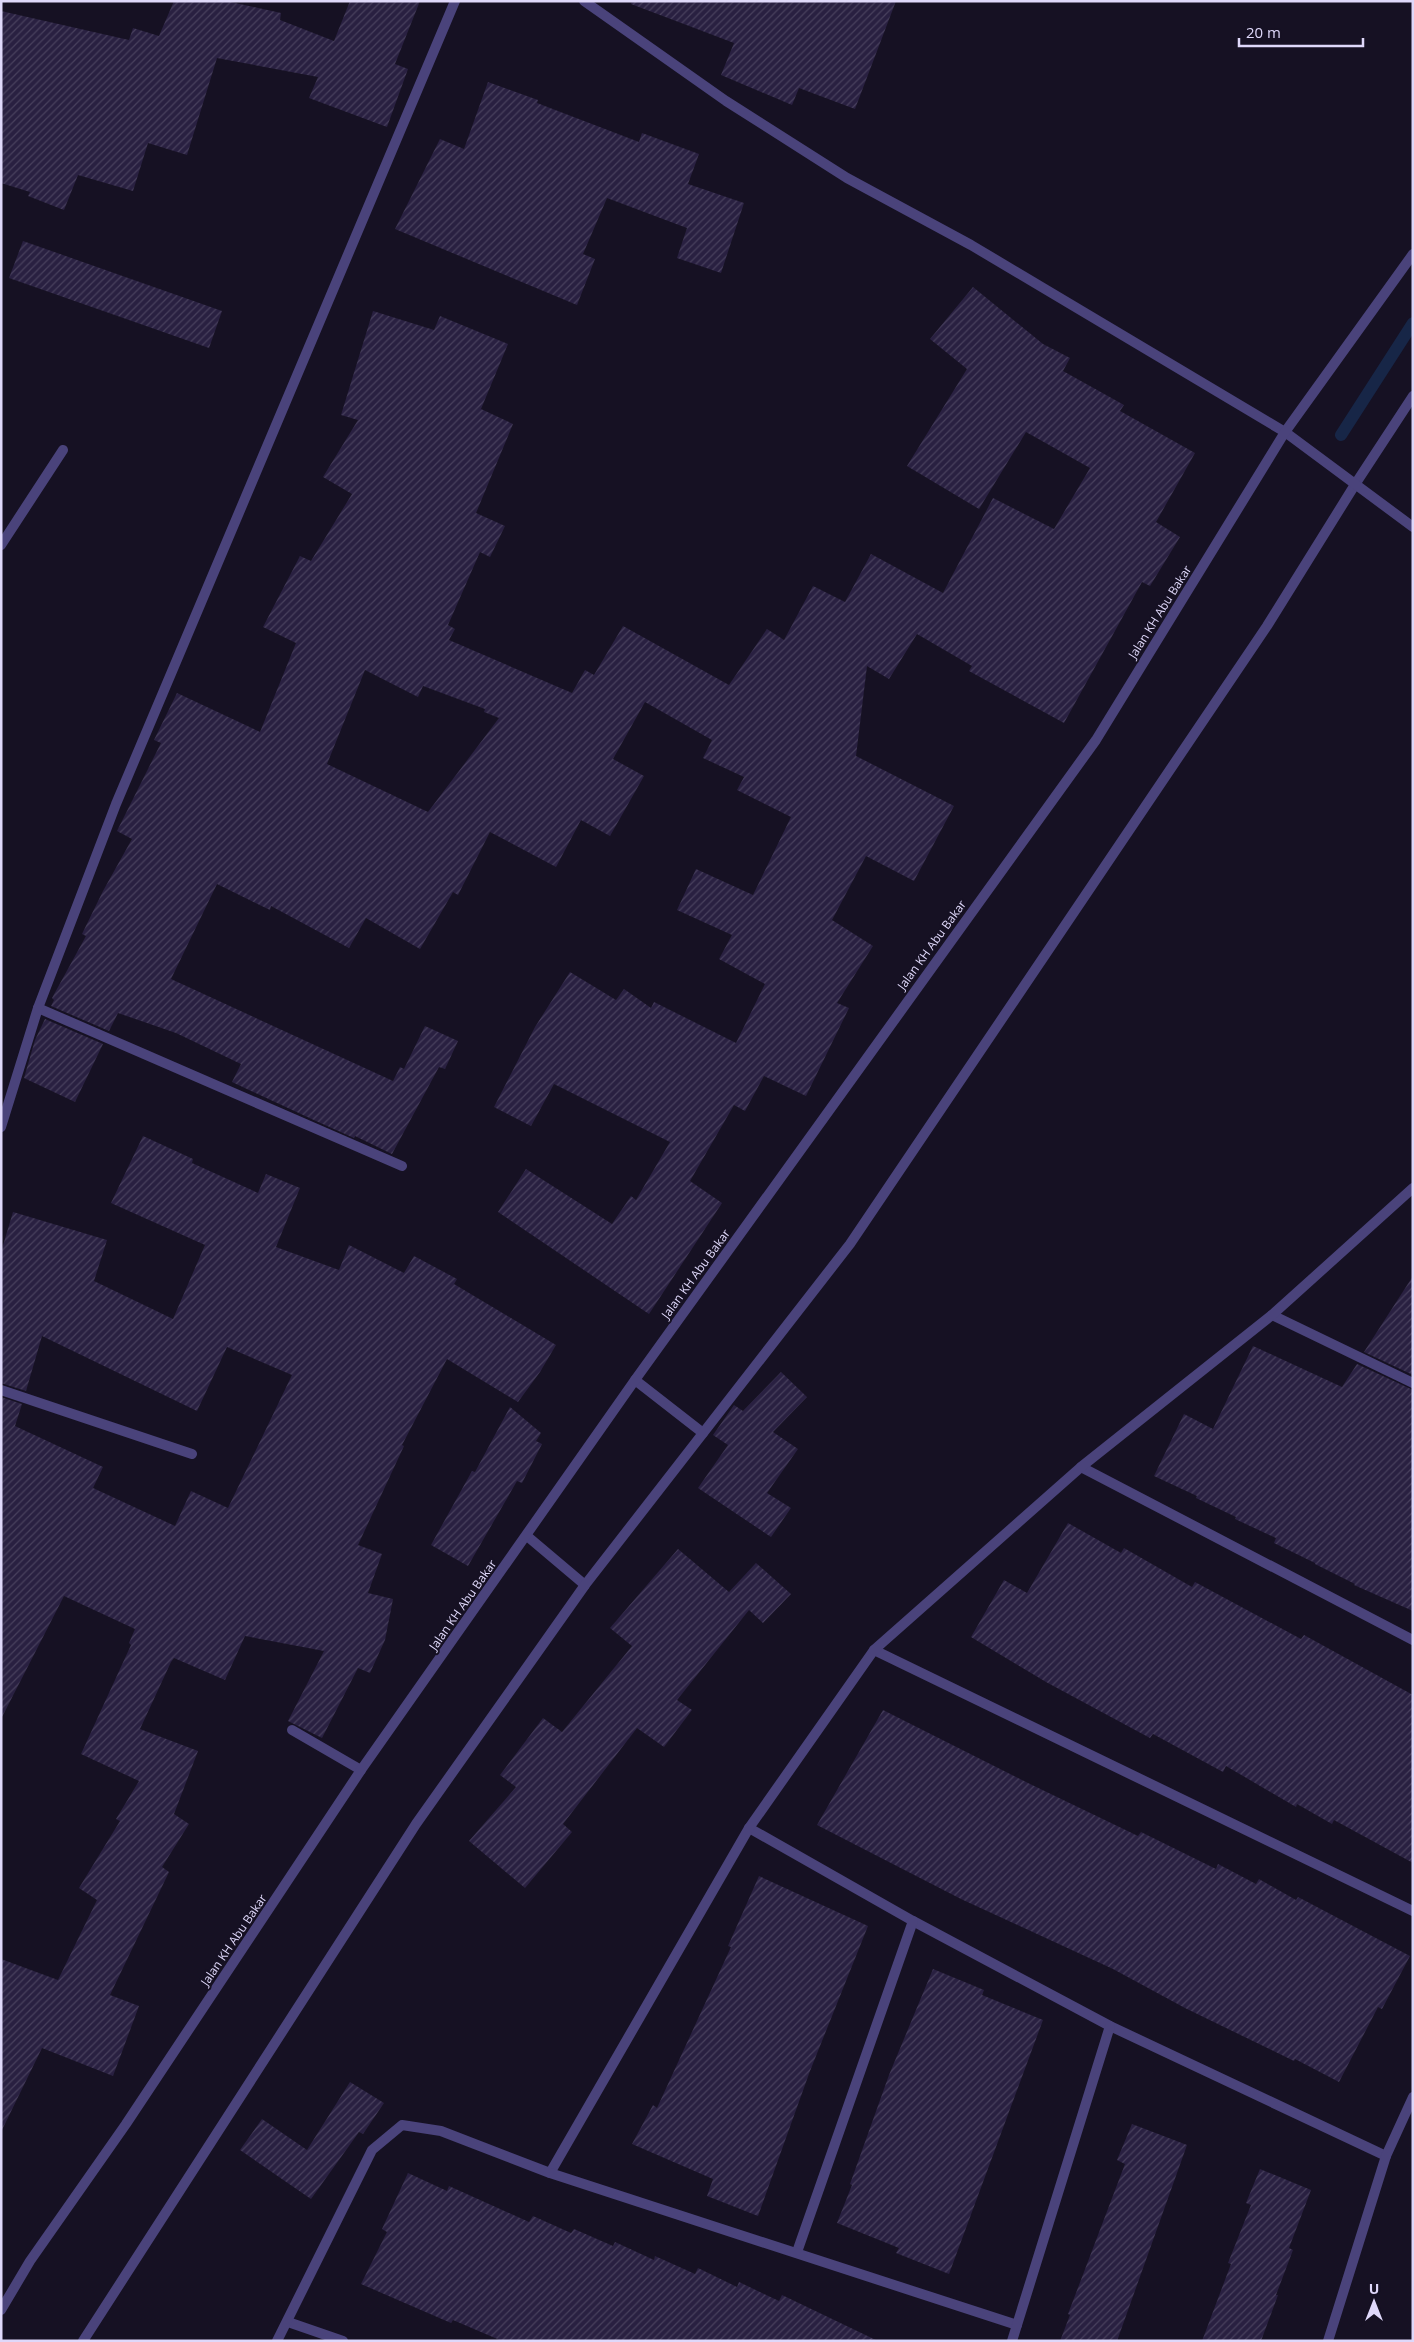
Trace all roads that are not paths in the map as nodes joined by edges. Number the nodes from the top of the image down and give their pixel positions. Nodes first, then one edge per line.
1 (455, 1) edge
2 (584, 1) edge
3 (1413, 254) edge
4 (1413, 396) edge
5 (1285, 432) junction
6 (63, 450) dead end
7 (1356, 483) junction
8 (1413, 527) edge
9 (1, 546) edge
10 (38, 1008) junction
11 (1, 1127) edge
12 (402, 1166) dead end
13 (1413, 1188) edge
14 (1272, 1315) junction
15 (635, 1380) junction
16 (1413, 1383) edge
17 (1, 1390) edge
18 (703, 1433) junction
19 (192, 1454) dead end
20 (1081, 1468) junction
21 (527, 1536) junction
22 (585, 1586) junction
23 (1413, 1640) edge
24 (874, 1650) junction
25 (292, 1730) dead end
26 (361, 1770) junction
27 (749, 1828) junction
28 (1413, 1911) edge
29 (913, 1921) junction
30 (1110, 2026) junction
31 (1413, 2097) edge
32 (1386, 2156) junction
33 (550, 2173) junction
34 (797, 2252) junction
35 (1, 2310) edge
36 (288, 2322) junction
37 (1017, 2326) junction
38 (84, 2341) edge
39 (277, 2341) edge
40 (343, 2341) edge
41 (1012, 2341) edge
42 (1328, 2341) edge

1 - 10 street
2 - 5 street
3 - 5 street, Jalan KH Abu Bakar
4 - 7 street
5 - 7 street
5 - 15 street, Jalan KH Abu Bakar
6 - 9 street
7 - 8 street
7 - 18 street
10 - 11 street
10 - 12 street
13 - 14 street
14 - 16 street
14 - 20 street
15 - 18 street
15 - 21 street, Jalan KH Abu Bakar
17 - 19 street
18 - 22 street
20 - 23 street
20 - 24 street
21 - 22 street
21 - 26 street, Jalan KH Abu Bakar
22 - 38 street
24 - 27 street
24 - 28 street
25 - 26 street
26 - 35 street, Jalan KH Abu Bakar
27 - 29 street
27 - 33 street
29 - 30 street
29 - 34 street
30 - 32 street
30 - 37 street
31 - 32 street
32 - 42 street
33 - 34 street
33 - 36 street
34 - 37 street
36 - 39 street
36 - 40 street
37 - 41 street

